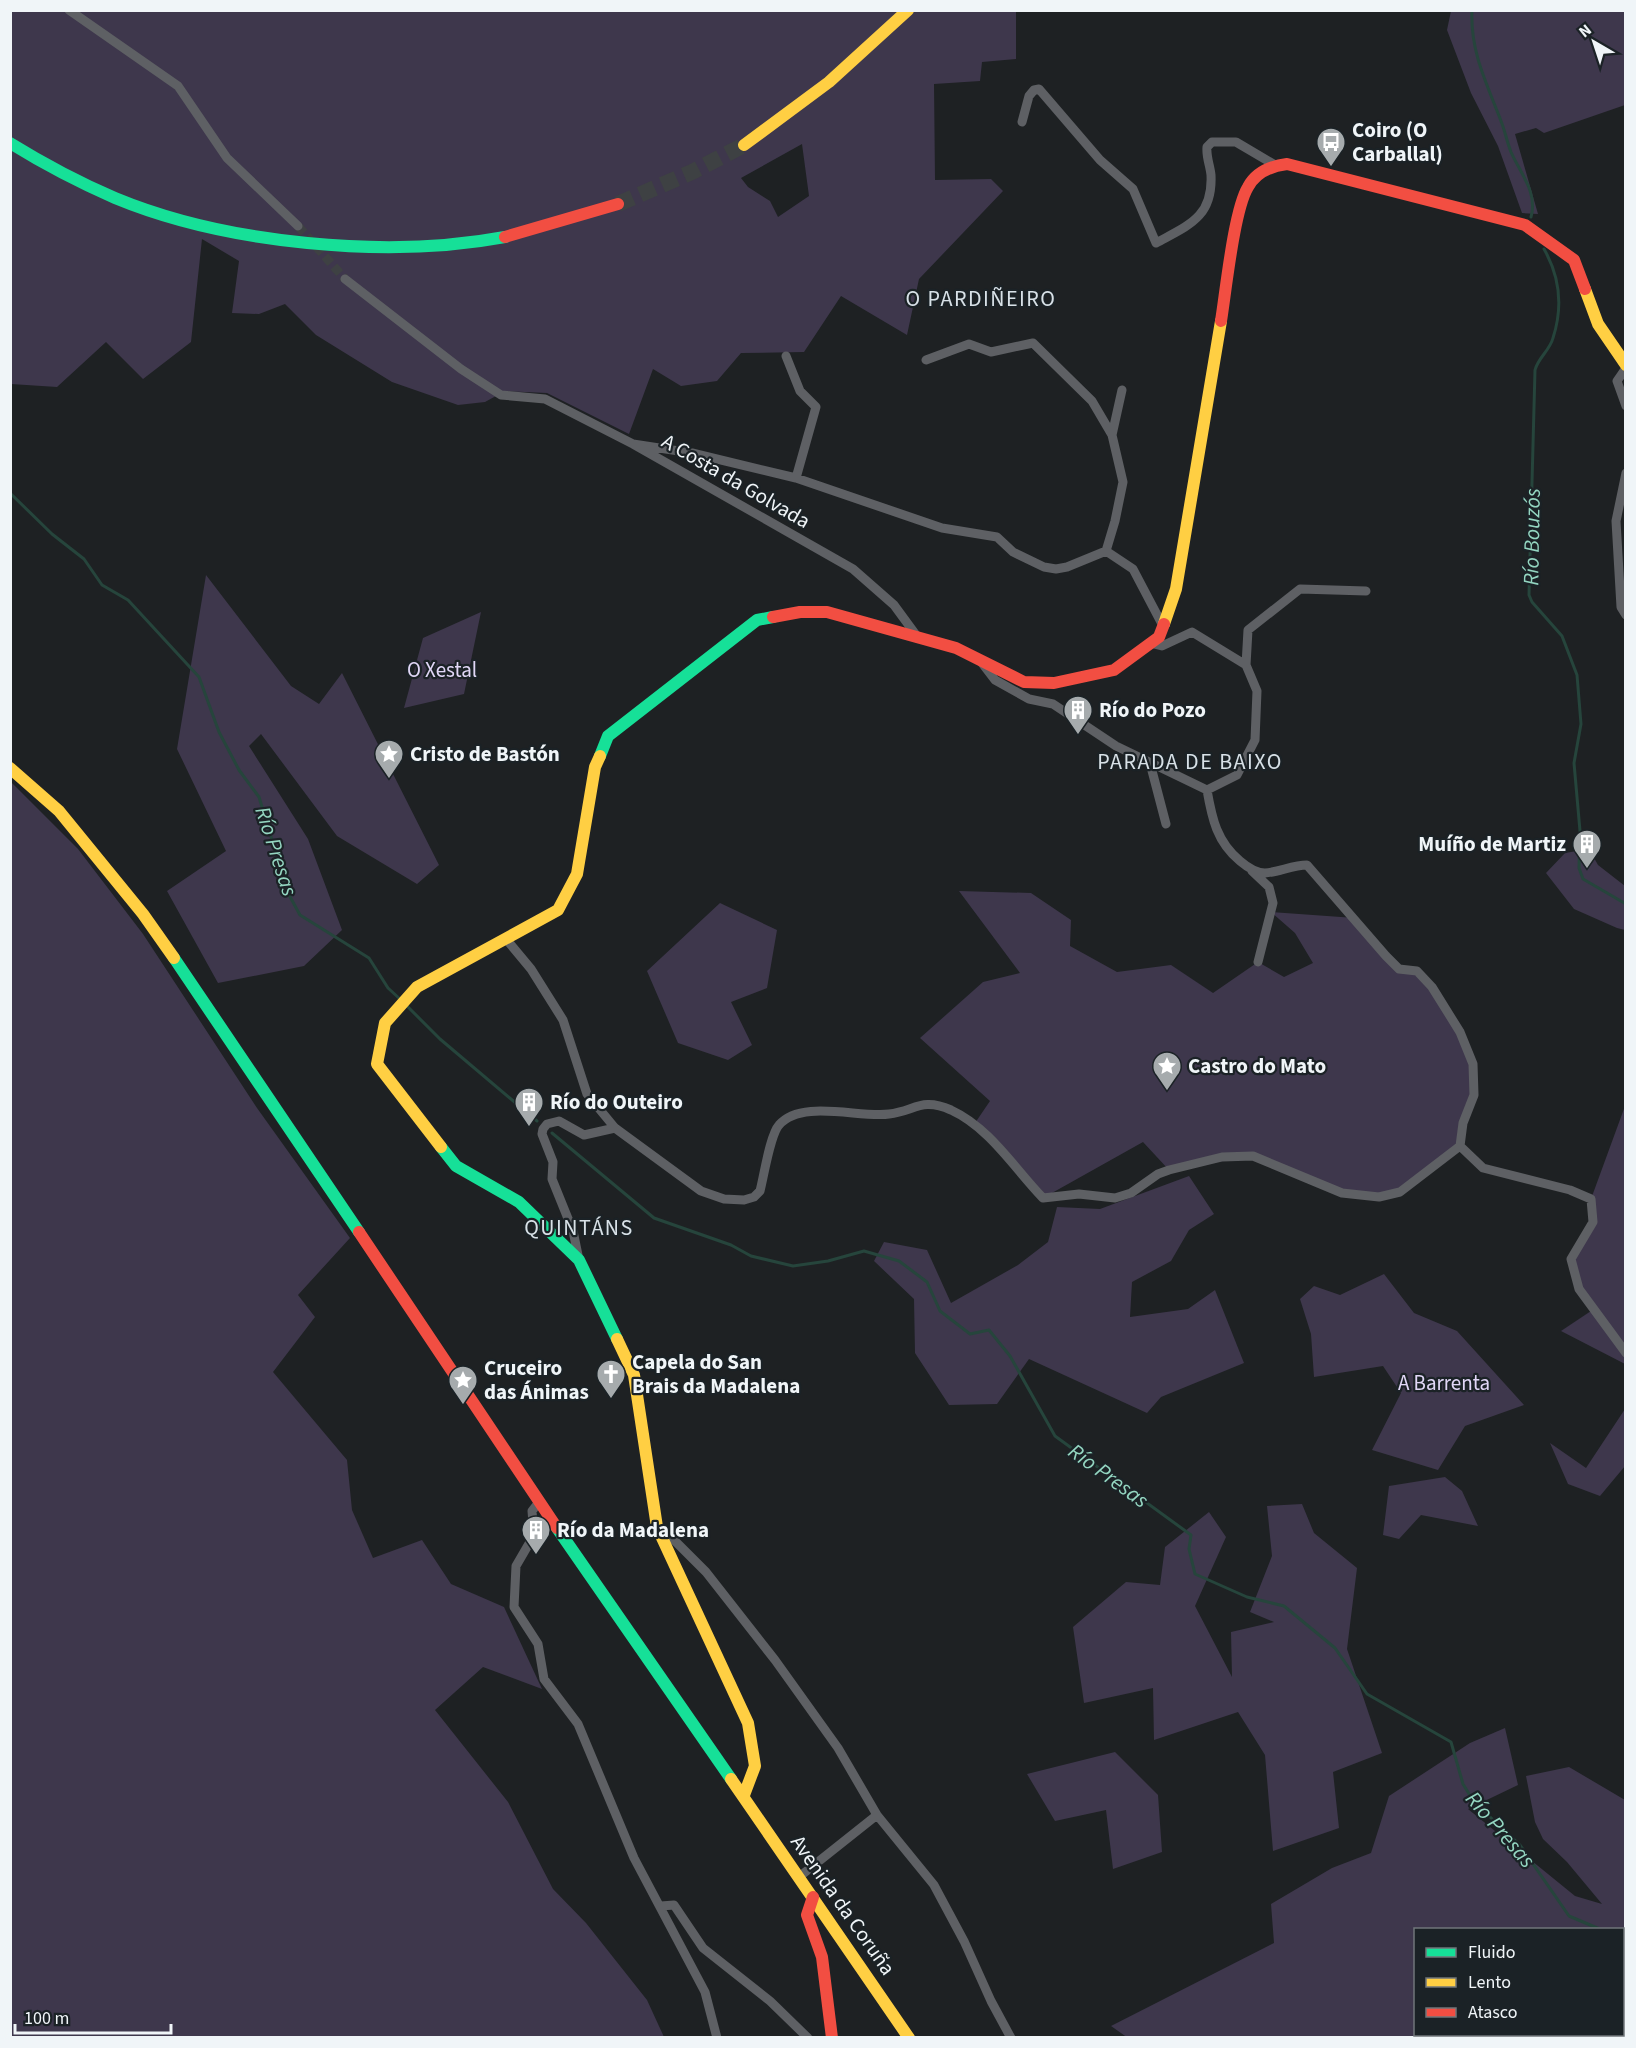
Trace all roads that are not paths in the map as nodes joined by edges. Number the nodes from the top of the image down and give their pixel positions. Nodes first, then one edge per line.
1 (69, 10) edge
2 (908, 10) edge
3 (1022, 122) dead end
4 (10, 143) edge
5 (744, 145) tunnel mouth
6 (1275, 165) junction
7 (618, 204) tunnel mouth
8 (298, 226) tunnel mouth
9 (345, 279) tunnel mouth
10 (786, 356) dead end
11 (926, 360) dead end
12 (1626, 366) edge
13 (1122, 390) dead end
14 (1626, 406) edge
15 (1112, 435) junction
16 (633, 444) junction
17 (1626, 473) edge
18 (796, 478) junction
19 (1106, 551) junction
20 (1366, 591) dead end
21 (1626, 615) edge
22 (1162, 626) junction
23 (916, 635) junction
24 (1150, 643) junction
25 (982, 662) junction
26 (1246, 665) junction
27 (1150, 763) junction
28 (10, 768) edge
29 (1207, 790) junction
30 (1166, 824) dead end
31 (1250, 870) junction
32 (506, 939) junction
33 (1258, 963) dead end
34 (615, 1128) junction
35 (1460, 1146) junction
36 (579, 1260) junction
37 (1626, 1353) edge
38 (539, 1502) junction
39 (657, 1527) junction
40 (744, 1795) junction
41 (877, 1815) junction
42 (799, 1877) junction
43 (811, 1902) junction
44 (661, 1906) junction
45 (824, 1920) junction
46 (815, 1940) junction
47 (717, 2037) edge
48 (808, 2037) edge
49 (832, 2037) edge
50 (909, 2037) edge
51 (1011, 2037) edge

1 - 8 street
2 - 5 main road
3 - 6 street
4 - 7 main road
6 - 12 main road
6 - 22 main road
9 - 16 street, A Costa da Golvada
10 - 18 street
11 - 15 street
12 - 14 street
13 - 15 street
15 - 19 street
16 - 18 street
16 - 23 street, A Costa da Golvada
17 - 21 street
18 - 19 street
19 - 22 street
20 - 26 street
22 - 24 main road
23 - 25 main road
23 - 32 main road
24 - 25 main road
24 - 26 street
25 - 27 street
26 - 29 street
27 - 29 street
27 - 30 street
28 - 38 main road, Avenida da Coruña
29 - 31 street
31 - 33 street
31 - 35 street
32 - 34 street
32 - 36 main road
34 - 35 street
34 - 36 street
35 - 37 street
36 - 39 main road
38 - 40 main road, Avenida da Coruña
38 - 44 street
39 - 40 main road
39 - 41 street
40 - 42 main road, Avenida da Coruña
41 - 42 street
41 - 51 street
42 - 43 main road, Avenida da Coruña
43 - 45 main road, Avenida da Coruña
43 - 46 main road
44 - 47 street
44 - 48 street
45 - 46 main road
45 - 50 main road, Avenida da Coruña
46 - 49 main road

